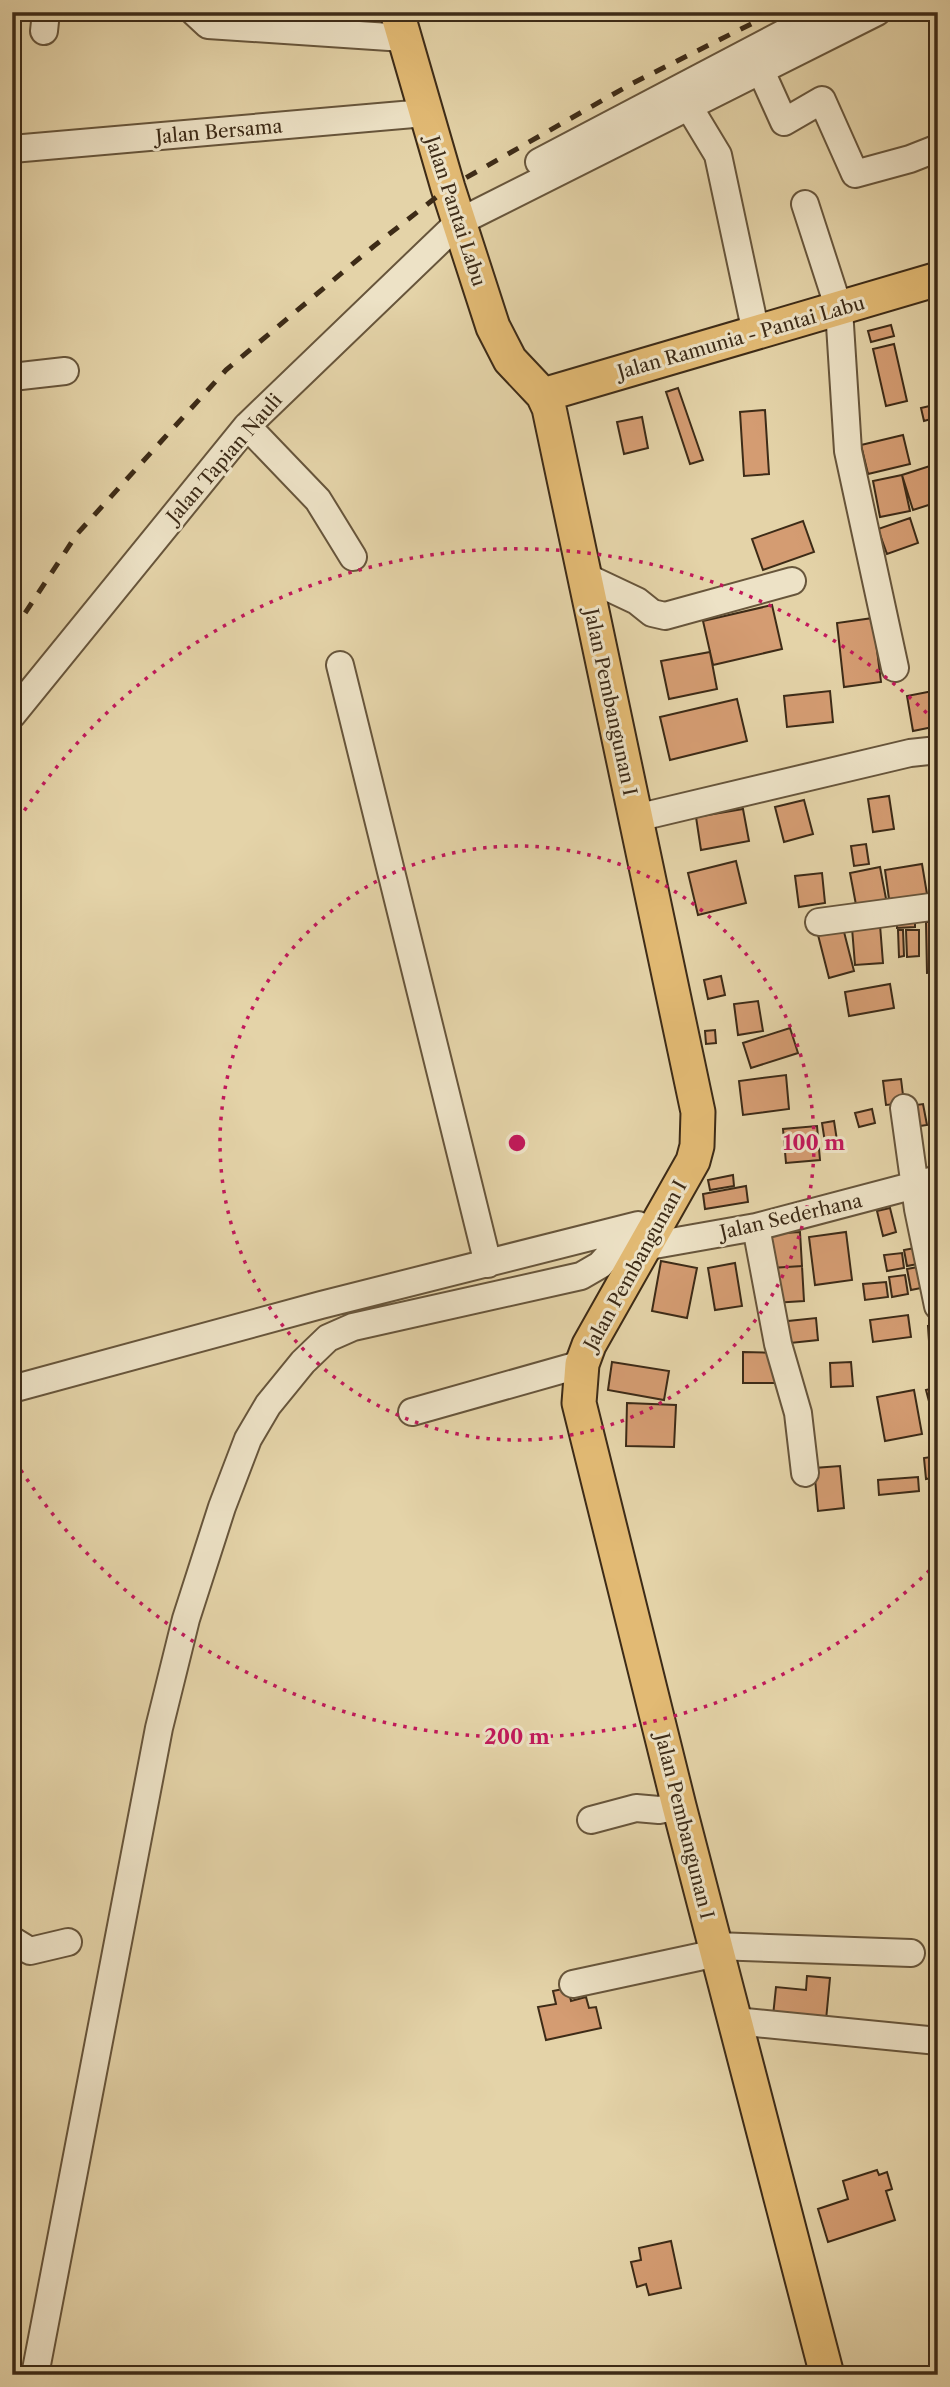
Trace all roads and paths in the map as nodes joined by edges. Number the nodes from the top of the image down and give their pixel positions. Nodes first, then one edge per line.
1 (194, 12) edge
2 (824, 12) edge
3 (877, 12) edge
4 (401, 25) edge
5 (761, 71) junction
6 (689, 107) junction
7 (425, 113) junction
8 (589, 146) junction
9 (938, 148) edge
10 (12, 149) edge
11 (805, 204) dead end
12 (457, 215) junction
13 (937, 280) edge
14 (839, 309) junction
15 (756, 333) junction
16 (65, 371) dead end
17 (12, 377) edge
18 (543, 395) junction
19 (247, 426) junction
20 (353, 557) dead end
21 (584, 576) junction
22 (792, 581) dead end
23 (340, 666) dead end
24 (895, 668) dead end
25 (12, 715) edge
26 (938, 750) edge
27 (636, 818) junction
28 (938, 906) edge
29 (819, 922) dead end
30 (904, 1108) dead end
31 (927, 1182) edge
32 (756, 1227) junction
33 (646, 1231) junction
34 (488, 1264) junction
35 (938, 1306) edge
36 (582, 1364) junction
37 (12, 1389) edge
38 (412, 1412) dead end
39 (805, 1473) dead end
40 (679, 1806) junction
41 (591, 1821) dead end
42 (12, 1940) edge
43 (68, 1942) dead end
44 (716, 1950) junction
45 (911, 1953) dead end
46 (573, 1984) dead end
47 (735, 2021) junction
48 (938, 2041) edge
49 (35, 2375) edge
50 (828, 2375) edge

1 - 4 street
2 - 8 street
3 - 5 street
4 - 7 main road, Jalan Pantai Labu
5 - 6 street
5 - 9 street
6 - 8 street
6 - 15 street
7 - 10 street, Jalan Bersama
7 - 12 main road, Jalan Pantai Labu
8 - 12 street, Jalan Tapian Nauli
11 - 14 street
12 - 18 main road, Jalan Pantai Labu
12 - 19 street, Jalan Tapian Nauli
13 - 14 main road, Jalan Ramunia - Pantai Labu
14 - 15 main road, Jalan Ramunia - Pantai Labu
14 - 24 street
15 - 18 main road, Jalan Ramunia - Pantai Labu
16 - 17 street
18 - 21 main road, Jalan Pembangunan I
19 - 20 street
19 - 25 street, Jalan Tapian Nauli
21 - 22 street
21 - 27 main road, Jalan Pembangunan I
23 - 34 street
26 - 27 street
27 - 33 main road, Jalan Pembangunan I
28 - 29 street
30 - 31 street
31 - 32 street, Jalan Sederhana
31 - 35 street
32 - 33 street, Jalan Sederhana
32 - 39 street
33 - 34 street, Jalan Sederhana
33 - 36 main road, Jalan Pembangunan I
33 - 49 street
34 - 37 street, Jalan Sederhana
36 - 38 street
36 - 40 main road, Jalan Pembangunan I
40 - 41 street
40 - 44 main road, Jalan Pembangunan I
42 - 43 street
44 - 45 street
44 - 46 street
44 - 47 main road, Jalan Pembangunan I
47 - 48 street
47 - 50 main road, Jalan Pembangunan I

